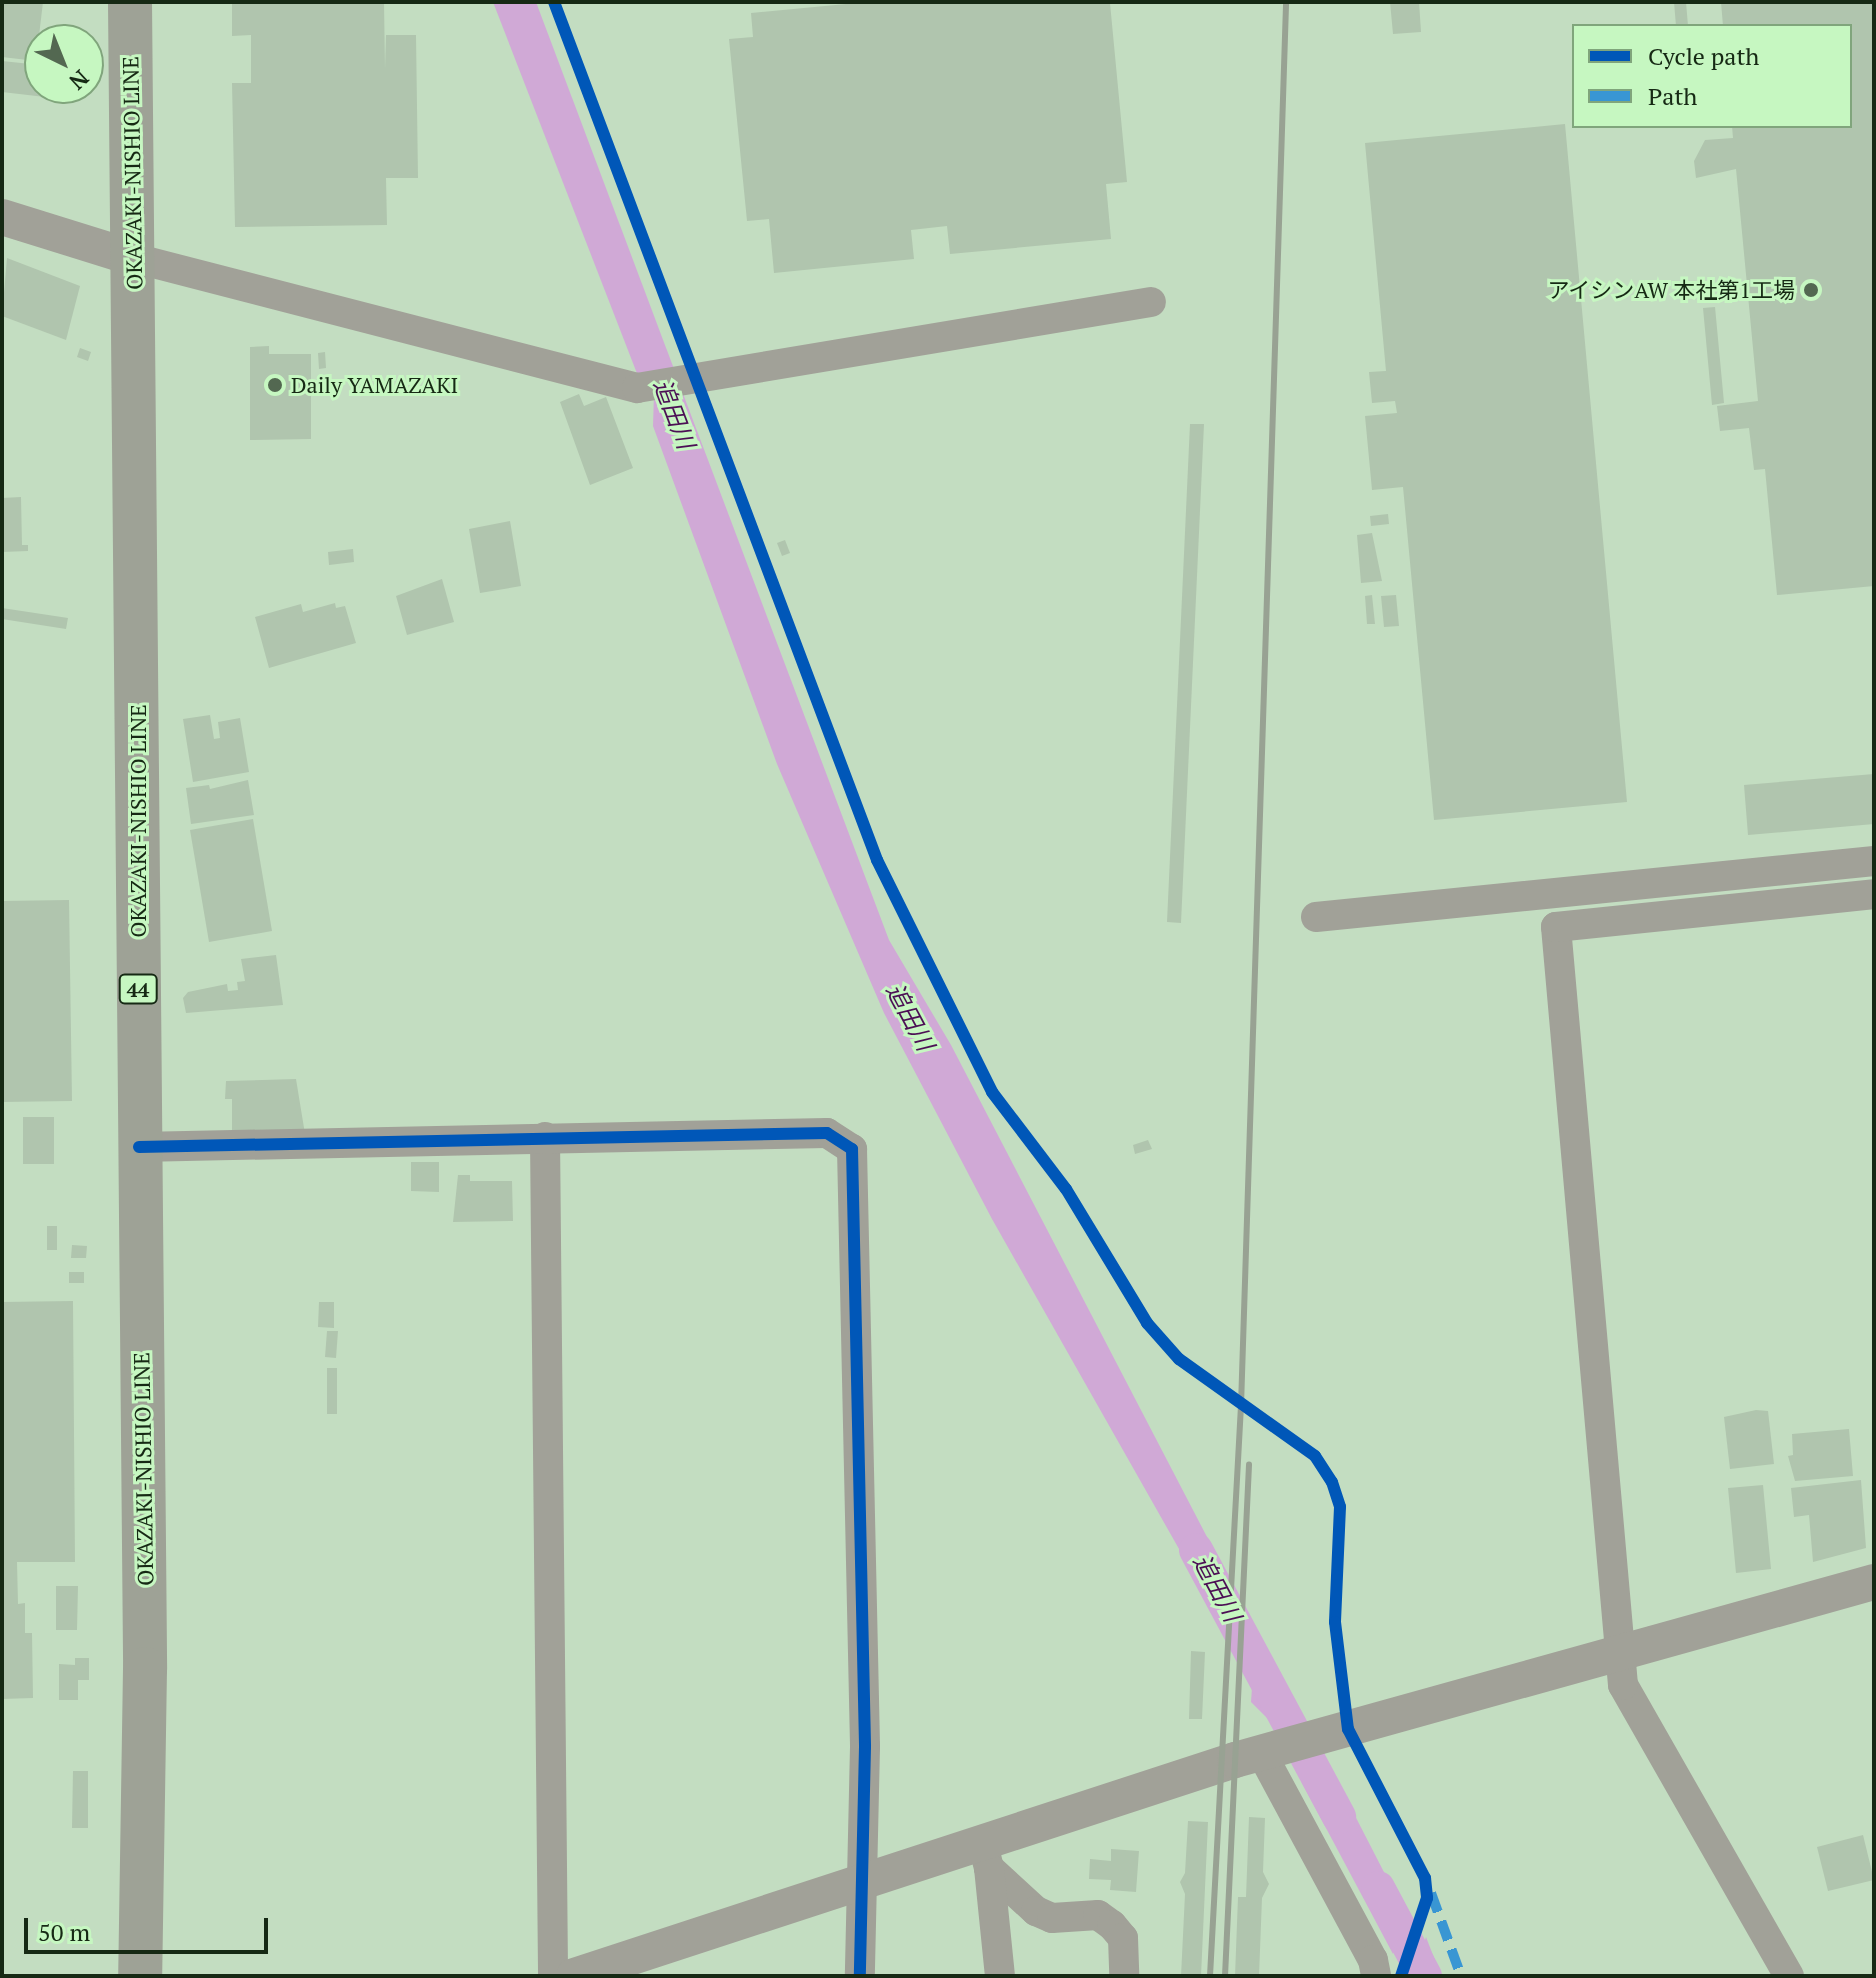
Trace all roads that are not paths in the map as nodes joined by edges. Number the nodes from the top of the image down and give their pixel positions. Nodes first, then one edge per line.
1 (130, 2) edge
2 (2, 217) edge
3 (134, 258) junction
4 (1151, 302) dead end
5 (1874, 861) edge
6 (1874, 894) edge
7 (1316, 917) dead end
8 (545, 1137) junction
9 (139, 1147) junction
10 (1874, 1582) edge
11 (1618, 1654) junction
12 (1269, 1751) junction
13 (986, 1856) junction
14 (864, 1883) junction
15 (140, 1976) edge
16 (553, 1976) edge
17 (574, 1976) edge
18 (860, 1976) edge
19 (1000, 1976) edge
20 (1124, 1976) edge
21 (1376, 1976) edge
22 (1789, 1976) edge

1 - 3 main road, OKAZAKI-NISHIO LINE / 44
2 - 3 street
3 - 4 street
3 - 9 main road, OKAZAKI-NISHIO LINE / 44
5 - 7 street
6 - 11 street
8 - 9 street
8 - 14 street
8 - 16 street
9 - 15 main road, OKAZAKI-NISHIO LINE / 44
10 - 11 street
11 - 12 street
11 - 22 street
12 - 13 street
12 - 21 street
13 - 14 street
13 - 19 street
13 - 20 street
14 - 17 street
14 - 18 street

